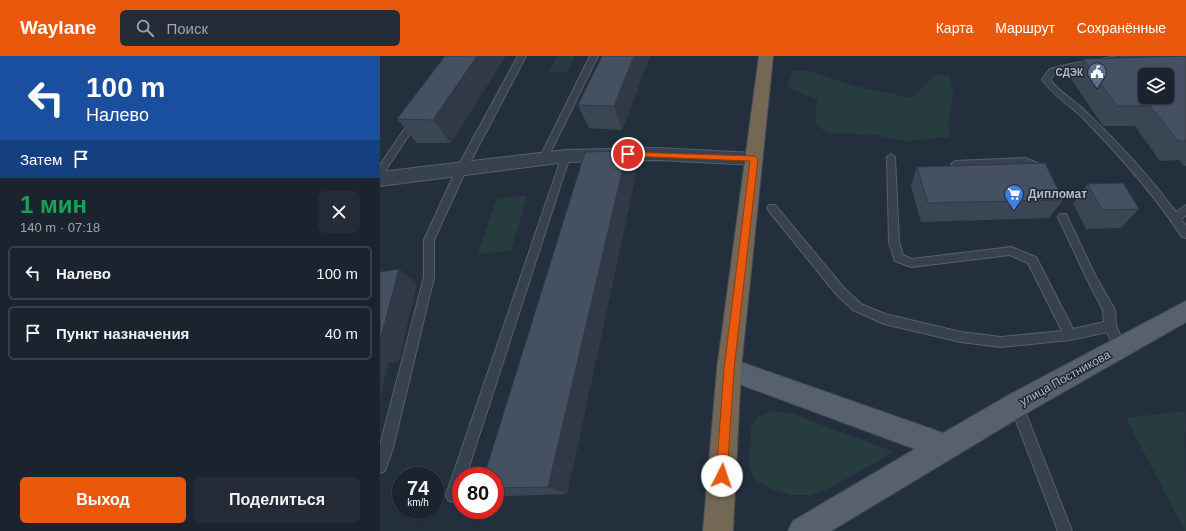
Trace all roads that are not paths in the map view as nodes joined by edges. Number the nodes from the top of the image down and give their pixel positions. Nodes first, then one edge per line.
1 (522, 56) edge
2 (594, 56) edge
3 (766, 56) edge
4 (1186, 60) edge
5 (419, 114) edge
6 (566, 156) junction
7 (891, 157) dead end
8 (543, 159) junction
9 (754, 159) junction
10 (955, 164) edge
11 (462, 170) junction
12 (380, 172) edge
13 (380, 179) edge
14 (1048, 185) edge
15 (772, 208) dead end
16 (1186, 209) edge
17 (1063, 217) edge
18 (1176, 218) junction
19 (1186, 234) edge
20 (1186, 311) edge
21 (1070, 335) junction
22 (1115, 336) junction
23 (729, 369) junction
24 (1016, 405) junction
25 (945, 447) junction
26 (380, 466) edge
27 (462, 467) edge
28 (718, 531) edge
29 (803, 531) edge
30 (1065, 531) edge

1 - 11 lane
2 - 8 lane
3 - 9 highway
4 - 18 lane
5 - 12 lane
6 - 8 street
6 - 9 street
6 - 27 lane
7 - 21 lane
8 - 11 street
9 - 23 highway
10 - 14 lane
11 - 13 street
11 - 26 lane
15 - 21 lane
16 - 18 lane
17 - 22 lane
18 - 19 lane
20 - 22 main road, улица Постникова
21 - 22 lane
22 - 24 main road, улица Постникова
23 - 25 main road
23 - 28 highway
24 - 25 main road, улица Постникова
24 - 30 lane
25 - 29 main road, улица Постникова

